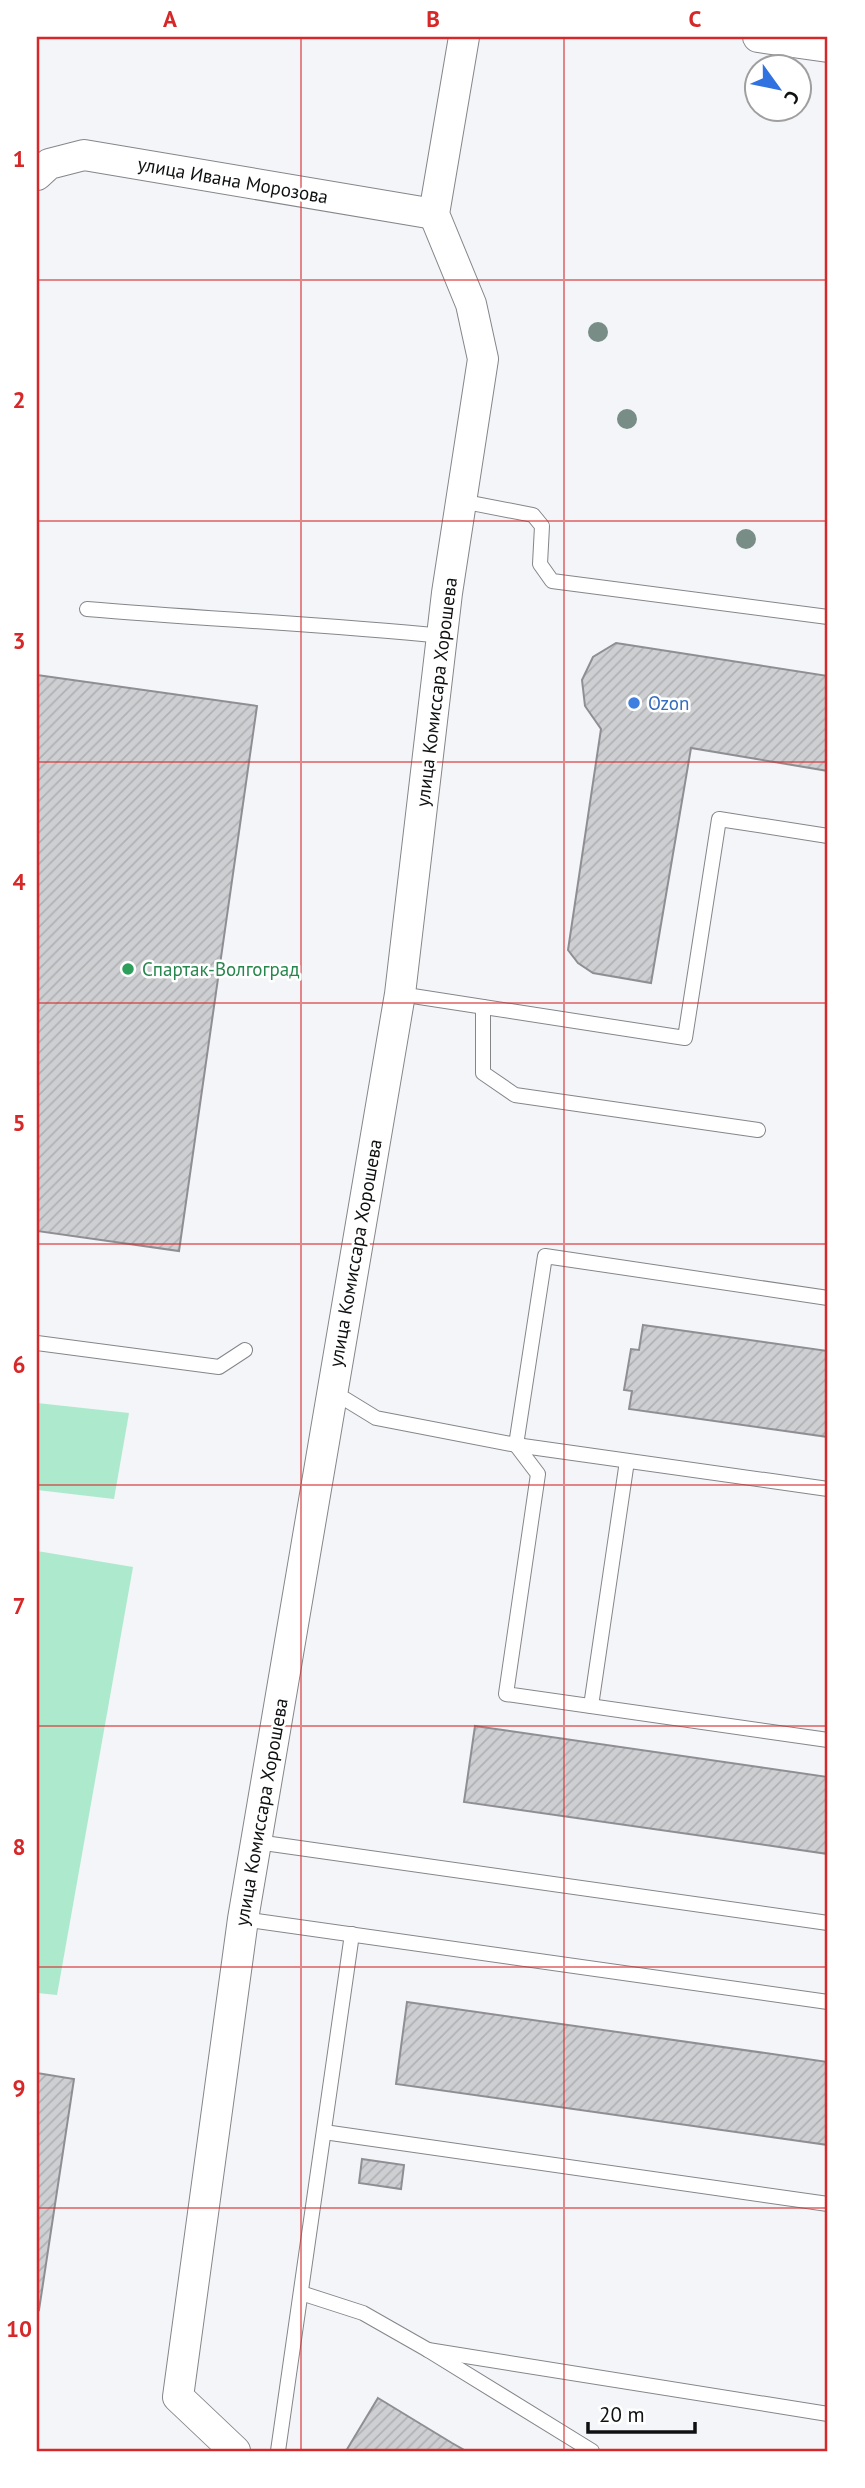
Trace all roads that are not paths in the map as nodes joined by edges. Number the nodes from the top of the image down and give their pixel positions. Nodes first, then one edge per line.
1 (464, 37) edge
2 (758, 37) edge
3 (828, 47) edge
4 (37, 175) edge
5 (434, 214) junction
6 (461, 501) junction
7 (87, 609) dead end
8 (828, 617) edge
9 (442, 636) junction
10 (828, 836) edge
11 (400, 994) junction
12 (483, 1007) junction
13 (758, 1130) dead end
14 (828, 1298) edge
15 (37, 1343) edge
16 (245, 1350) dead end
17 (329, 1401) junction
18 (516, 1445) junction
19 (627, 1461) junction
20 (828, 1489) edge
21 (591, 1706) junction
22 (828, 1740) edge
23 (257, 1842) junction
24 (243, 1919) junction
25 (828, 1923) edge
26 (352, 1934) junction
27 (828, 2002) edge
28 (324, 2132) junction
29 (828, 2204) edge
30 (301, 2292) junction
31 (428, 2350) junction
32 (828, 2414) edge
33 (235, 2451) edge
34 (278, 2451) edge
35 (593, 2451) edge

1 - 5 street
2 - 3 street
4 - 5 street, улица Ивана Морозова
5 - 6 street, улица Комиссара Хорошева
6 - 8 lane
6 - 9 street, улица Комиссара Хорошева
7 - 9 lane
9 - 11 street, улица Комиссара Хорошева
10 - 12 lane
11 - 12 lane
11 - 17 street, улица Комиссара Хорошева
12 - 13 lane
14 - 18 lane
15 - 16 lane
17 - 18 lane
17 - 23 street, улица Комиссара Хорошева
18 - 19 lane
18 - 21 lane
19 - 20 lane
19 - 21 lane
21 - 22 lane
23 - 24 street, улица Комиссара Хорошева
23 - 25 lane
24 - 26 lane
24 - 33 street, улица Комиссара Хорошева
26 - 27 lane
26 - 28 lane
28 - 29 lane
28 - 30 lane
30 - 31 lane
30 - 34 lane
31 - 32 lane
31 - 35 lane

